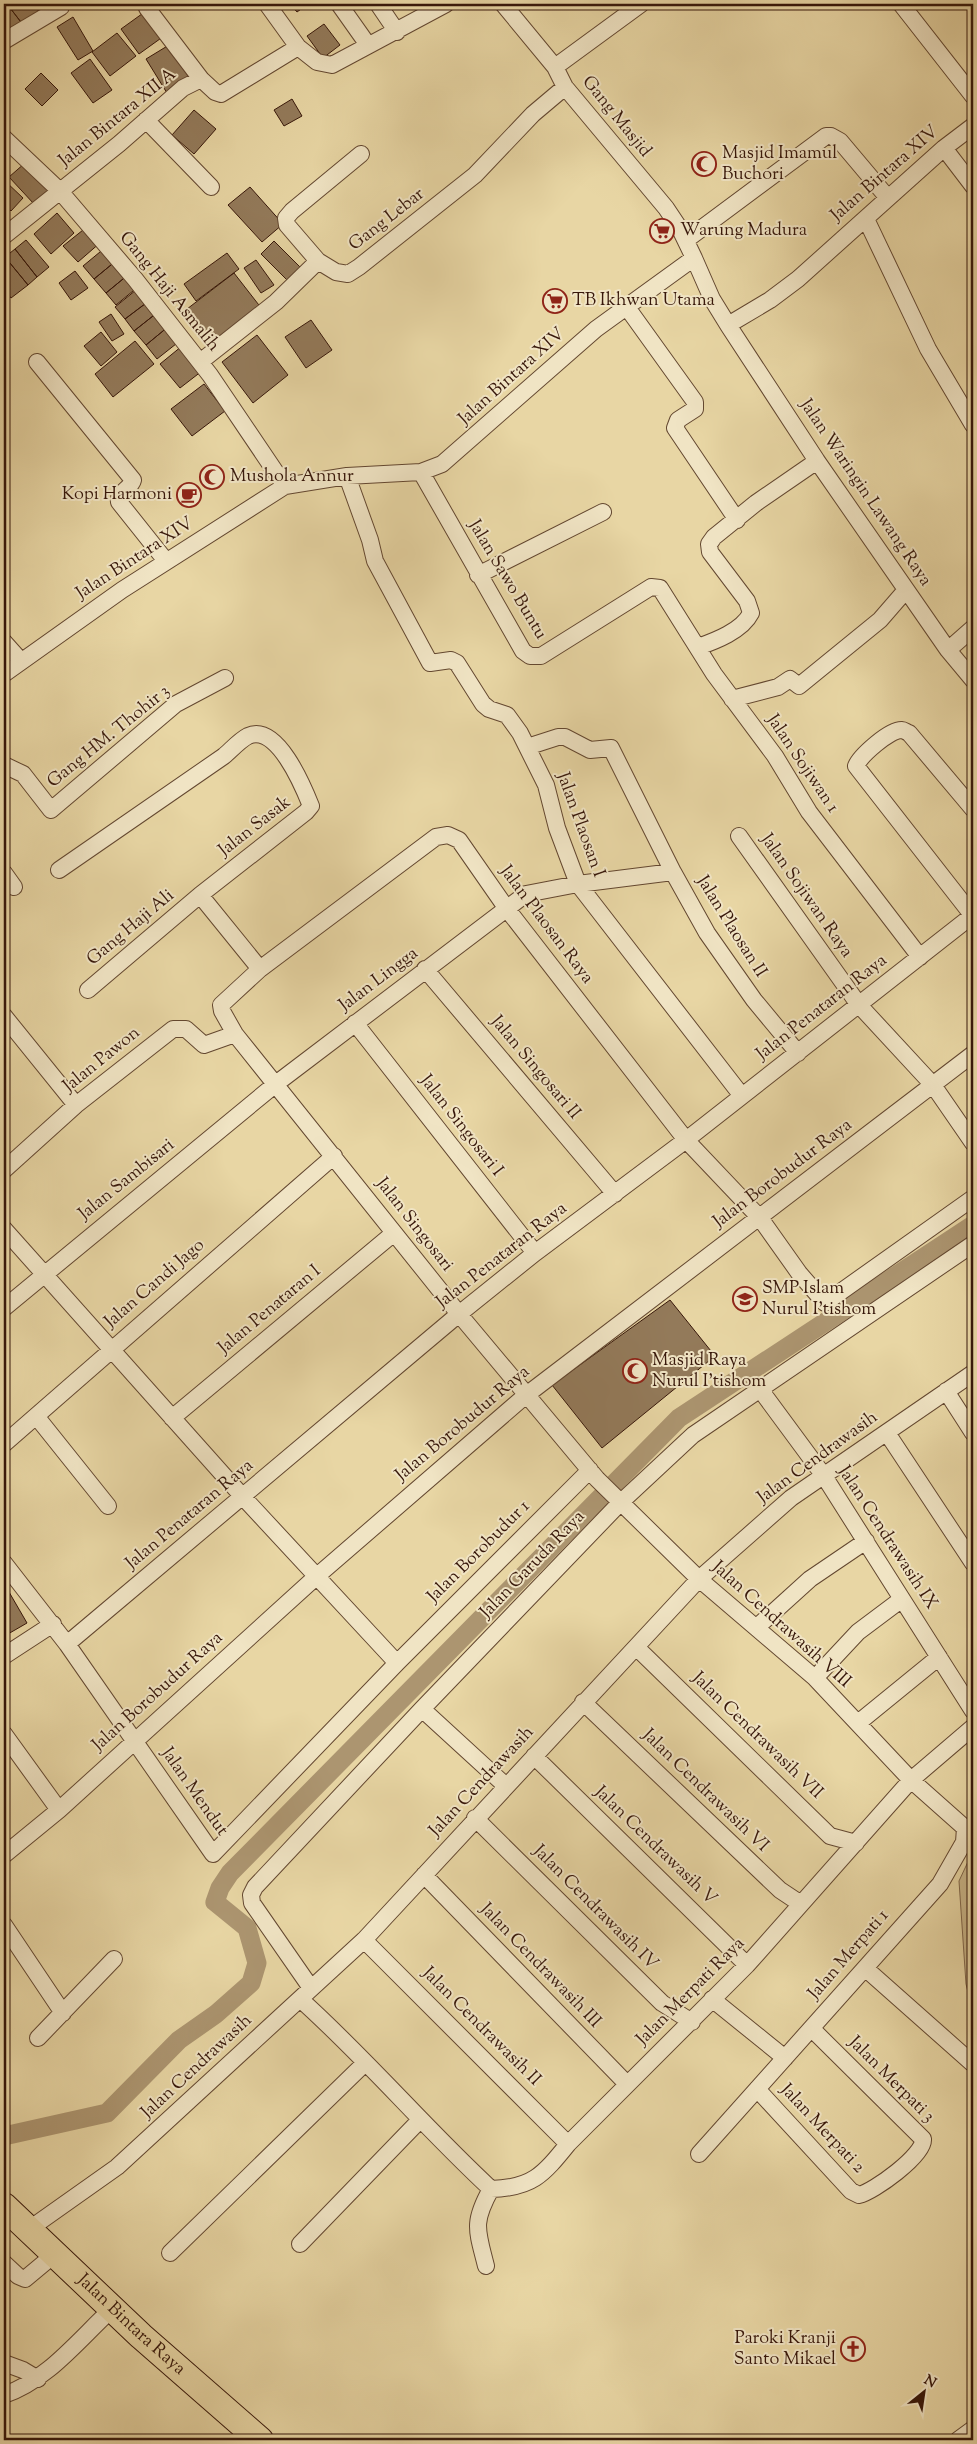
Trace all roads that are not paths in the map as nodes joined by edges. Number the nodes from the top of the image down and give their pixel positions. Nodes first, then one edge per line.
1 (267, 4) edge
2 (339, 4) edge
3 (378, 4) edge
4 (503, 4) edge
5 (641, 4) edge
6 (901, 4) edge
7 (437, 5) edge
8 (61, 7) dead end
9 (147, 8) dead end
10 (397, 32) junction
11 (4, 41) edge
12 (368, 45) junction
13 (298, 47) junction
14 (555, 67) junction
15 (200, 79) junction
16 (565, 87) junction
17 (973, 96) edge
18 (146, 120) junction
19 (973, 126) edge
20 (4, 138) edge
21 (944, 148) junction
22 (361, 154) dead end
23 (973, 186) edge
24 (211, 187) dead end
25 (59, 190) junction
26 (888, 198) junction
27 (866, 219) junction
28 (4, 236) edge
29 (686, 240) junction
30 (694, 258) junction
31 (318, 261) junction
32 (626, 306) junction
33 (728, 325) junction
34 (37, 362) dead end
35 (200, 362) junction
36 (973, 426) edge
37 (817, 461) junction
38 (421, 472) junction
39 (347, 476) junction
40 (285, 486) junction
41 (603, 512) dead end
42 (737, 520) junction
43 (166, 561) junction
44 (478, 575) junction
45 (660, 588) joint
46 (906, 590) junction
47 (973, 628) edge
48 (4, 642) edge
49 (698, 647) junction
50 (948, 650) junction
51 (21, 661) junction
52 (4, 674) edge
53 (225, 678) dead end
54 (973, 680) edge
55 (732, 699) junction
56 (527, 747) junction
57 (4, 765) edge
58 (973, 809) edge
59 (739, 836) dead end
60 (59, 870) dead end
61 (673, 872) junction
62 (4, 873) edge
63 (578, 884) junction
64 (14, 887) dead end
65 (200, 895) junction
66 (507, 909) junction
67 (973, 915) edge
68 (920, 957) junction
69 (260, 968) junction
70 (425, 969) junction
71 (88, 990) dead end
72 (859, 1005) junction
73 (4, 1016) edge
74 (355, 1023) junction
75 (235, 1034) junction
76 (798, 1053) junction
77 (973, 1054) edge
78 (276, 1083) junction
79 (933, 1085) junction
80 (742, 1096) junction
81 (76, 1106) junction
82 (686, 1140) junction
83 (973, 1143) edge
84 (334, 1156) junction
85 (4, 1170) edge
86 (615, 1194) junction
87 (973, 1198) edge
88 (760, 1218) junction
89 (4, 1229) edge
90 (394, 1233) junction
91 (973, 1244) edge
92 (535, 1253) junction
93 (42, 1275) junction
94 (4, 1308) edge
95 (458, 1314) junction
96 (112, 1349) junction
97 (973, 1373) edge
98 (763, 1389) junction
99 (946, 1391) junction
100 (525, 1396) junction
101 (36, 1416) junction
102 (172, 1418) junction
103 (887, 1433) junction
104 (973, 1433) edge
105 (4, 1444) edge
106 (593, 1475) junction
107 (824, 1476) junction
108 (242, 1497) junction
109 (616, 1499) junction
110 (108, 1506) dead end
111 (866, 1542) junction
112 (4, 1563) edge
113 (973, 1563) edge
114 (317, 1576) junction
115 (699, 1579) junction
116 (902, 1599) junction
117 (53, 1624) junction
118 (757, 1628) junction
119 (67, 1644) junction
120 (636, 1647) junction
121 (4, 1656) edge
122 (939, 1657) junction
123 (397, 1663) junction
124 (815, 1678) junction
125 (583, 1702) junction
126 (422, 1709) junction
127 (973, 1711) edge
128 (858, 1723) junction
129 (973, 1727) edge
130 (4, 1734) edge
131 (133, 1741) junction
132 (534, 1756) junction
133 (911, 1780) junction
134 (506, 1786) junction
135 (59, 1810) junction
136 (474, 1818) junction
137 (856, 1843) junction
138 (4, 1855) edge
139 (424, 1875) junction
140 (801, 1904) junction
141 (4, 1925) edge
142 (364, 1940) junction
143 (114, 1959) dead end
144 (747, 1965) junction
145 (866, 1969) junction
146 (305, 1993) junction
147 (712, 1999) junction
148 (63, 2013) junction
149 (692, 2022) junction
150 (812, 2029) junction
151 (38, 2038) dead end
152 (785, 2058) junction
153 (972, 2063) edge
154 (364, 2064) junction
155 (627, 2084) junction
156 (757, 2089) junction
157 (420, 2120) junction
158 (568, 2144) junction
159 (699, 2154) dead end
160 (491, 2189) junction
161 (859, 2195) joint
162 (4, 2206) edge
163 (28, 2230) junction
164 (300, 2244) dead end
165 (170, 2253) dead end
166 (55, 2254) junction
167 (4, 2263) edge
168 (486, 2266) dead end
169 (113, 2308) junction
170 (4, 2363) edge
171 (38, 2379) junction
172 (4, 2395) edge
173 (973, 2430) edge
174 (260, 2440) edge
175 (958, 2440) edge

1 - 13 street
2 - 12 street
3 - 10 street
4 - 14 street, Gang Masjid
5 - 14 street
6 - 17 street
7 - 10 street
8 - 11 street
9 - 15 street
10 - 12 street
12 - 13 street
13 - 15 street, Jalan Bintara XII A
14 - 16 street, Gang Masjid
15 - 18 street, Jalan Bintara XII A
16 - 29 street, Gang Masjid
16 - 31 street, Gang Lebar
18 - 24 street
18 - 25 street, Jalan Bintara XII A
19 - 21 street, Jalan Bintara XIV
20 - 25 street, Gang Haji Asmalih
21 - 23 street
21 - 26 street, Jalan Bintara XIV
22 - 31 street
25 - 28 street, Jalan Bintara XII A
25 - 35 street, Gang Haji Asmalih
26 - 27 street, Jalan Bintara XIV
26 - 29 street
27 - 33 street, Jalan Bintara XIV
27 - 36 street
29 - 30 street, Gang Masjid
30 - 32 street, Jalan Bintara XIV
30 - 33 street
31 - 35 street
32 - 38 street, Jalan Bintara XIV
32 - 42 street
33 - 37 street, Jalan Waringin Lawang Raya
34 - 43 street
35 - 40 street, Gang Haji Asmalih
37 - 42 street
37 - 46 street, Jalan Waringin Lawang Raya
38 - 39 street, Jalan Bintara XIV
38 - 44 street, Jalan Sawo Buntu
39 - 40 street, Jalan Bintara XIV
39 - 56 street, Jalan Plaosan I
40 - 43 street, Jalan Bintara XIV
41 - 44 street
42 - 49 street
43 - 51 street, Jalan Bintara XIV
44 - 45 street, Jalan Sawo Buntu
45 - 49 street, Jalan Sojiwan 1
46 - 50 street, Jalan Waringin Lawang Raya
46 - 55 street
47 - 50 street
48 - 51 street
49 - 55 street, Jalan Sojiwan 1
50 - 54 street, Jalan Waringin Lawang Raya
51 - 52 street, Jalan Bintara XIV
53 - 57 street, Gang HM. Thohir 3
55 - 68 street, Jalan Sojiwan 1
56 - 61 street
56 - 63 street, Jalan Plaosan I
58 - 67 street
59 - 72 street, Jalan Sojiwan Raya
60 - 65 street, Jalan Sasak
61 - 63 street, Jalan Plaosan II
61 - 76 street, Jalan Plaosan II
62 - 64 street
63 - 66 street, Jalan Plaosan II
63 - 80 street, Jalan Plaosan I
65 - 69 street
65 - 71 street, Gang Haji Ali
66 - 69 street, Jalan Plaosan Raya
66 - 70 street, Jalan Lingga
66 - 82 street, Jalan Plaosan Raya
67 - 68 street, Jalan Penataran Raya
68 - 72 street, Jalan Penataran Raya
69 - 75 street
70 - 74 street, Jalan Lingga
70 - 86 street, Jalan Singosari II
72 - 76 street, Jalan Penataran Raya
72 - 79 street, Jalan Sojiwan Raya
73 - 81 street
74 - 78 street, Jalan Lingga
74 - 92 street, Jalan Singosari I
75 - 78 street
75 - 81 street, Jalan Pawon
76 - 80 street, Jalan Penataran Raya
77 - 79 street, Jalan Borobudur Raya
78 - 84 street, Jalan Singosari
78 - 93 street, Jalan Sambisari
79 - 83 street, Jalan Sojiwan Raya
79 - 88 street, Jalan Borobudur Raya
80 - 82 street, Jalan Penataran Raya
81 - 85 street, Jalan Pawon
82 - 86 street, Jalan Penataran Raya
82 - 88 street, Jalan Plaosan Raya
84 - 90 street, Jalan Singosari
84 - 96 street, Jalan Candi Jago
86 - 92 street, Jalan Penataran Raya
87 - 88 street, Jalan Plaosan Raya
88 - 100 street, Jalan Borobudur Raya
89 - 93 street
90 - 95 street, Jalan Singosari
90 - 102 street, Jalan Penataran I
91 - 98 street, Jalan Garuda Raya
92 - 95 street, Jalan Penataran Raya
93 - 94 street, Jalan Sambisari
93 - 96 street
95 - 100 street, Jalan Singosari
95 - 108 street, Jalan Penataran Raya
96 - 101 street, Jalan Candi Jago
96 - 102 street
97 - 99 street, Jalan Cendrawasih
98 - 107 street, Jalan Cendrawasih IX
98 - 109 street, Jalan Garuda Raya
99 - 103 street, Jalan Cendrawasih
99 - 104 street
100 - 106 street, Jalan Singosari
100 - 114 street, Jalan Borobudur Raya
101 - 105 street, Jalan Candi Jago
101 - 110 street
102 - 108 street
103 - 107 street, Jalan Cendrawasih
103 - 113 street
106 - 109 street, Jalan Singosari
106 - 123 street, Jalan Borobudur 1
107 - 111 street, Jalan Cendrawasih IX
107 - 115 street, Jalan Cendrawasih
108 - 114 street
108 - 119 street, Jalan Penataran Raya
109 - 115 street, Jalan Cendrawasih VIII
109 - 126 street, Jalan Garuda Raya
111 - 116 street, Jalan Cendrawasih IX
111 - 118 street
112 - 117 street, Jalan Mendut
114 - 123 street
114 - 131 street, Jalan Borobudur Raya
115 - 118 street, Jalan Cendrawasih VIII
115 - 120 street, Jalan Cendrawasih
116 - 122 street, Jalan Cendrawasih IX
116 - 124 street
117 - 119 street, Jalan Mendut
117 - 121 street
118 - 124 street, Jalan Cendrawasih VIII
119 - 131 street, Jalan Mendut
120 - 125 street, Jalan Cendrawasih
120 - 137 street, Jalan Cendrawasih VII
122 - 127 street, Jalan Cendrawasih IX
122 - 128 street
123 - 131 street, Jalan Mendut
124 - 128 street, Jalan Cendrawasih VIII
125 - 132 street, Jalan Cendrawasih
125 - 140 street, Jalan Cendrawasih VI
126 - 134 street
126 - 146 street, Jalan Garuda Raya
128 - 133 street, Jalan Cendrawasih VIII
129 - 133 street, Jalan Merpati Raya
130 - 135 street
131 - 135 street, Jalan Borobudur Raya
132 - 134 street, Jalan Cendrawasih
132 - 144 street, Jalan Cendrawasih V
133 - 137 street, Jalan Merpati Raya
133 - 145 street, Jalan Merpati 1
134 - 136 street, Jalan Cendrawasih
135 - 138 street, Jalan Borobudur Raya
136 - 139 street, Jalan Cendrawasih
136 - 149 street, Jalan Cendrawasih IV
137 - 140 street, Jalan Merpati Raya
139 - 142 street, Jalan Cendrawasih
139 - 155 street, Jalan Cendrawasih III
140 - 144 street, Jalan Merpati Raya
141 - 148 street
142 - 146 street, Jalan Cendrawasih
142 - 158 street, Jalan Cendrawasih II
143 - 148 street
144 - 147 street, Jalan Merpati Raya
145 - 150 street, Jalan Merpati 1
145 - 153 street
146 - 154 street
146 - 163 street, Jalan Cendrawasih
147 - 149 street, Jalan Merpati Raya
147 - 152 street
148 - 151 street
149 - 155 street, Jalan Merpati Raya
150 - 152 street, Jalan Merpati 1
150 - 161 street, Jalan Merpati 3
152 - 156 street, Jalan Merpati 1
154 - 157 street
154 - 165 street
155 - 158 street, Jalan Merpati Raya
156 - 159 street, Jalan Merpati 1
156 - 161 street, Jalan Merpati 2
157 - 160 street
157 - 164 street
158 - 160 street, Jalan Merpati Raya
160 - 168 street
162 - 163 main road, Jalan Bintara Raya
163 - 166 main road, Jalan Bintara Raya
166 - 167 street
166 - 169 main road, Jalan Bintara Raya
169 - 171 street
169 - 174 main road, Jalan Bintara Raya
170 - 171 street
171 - 172 street
173 - 175 street

